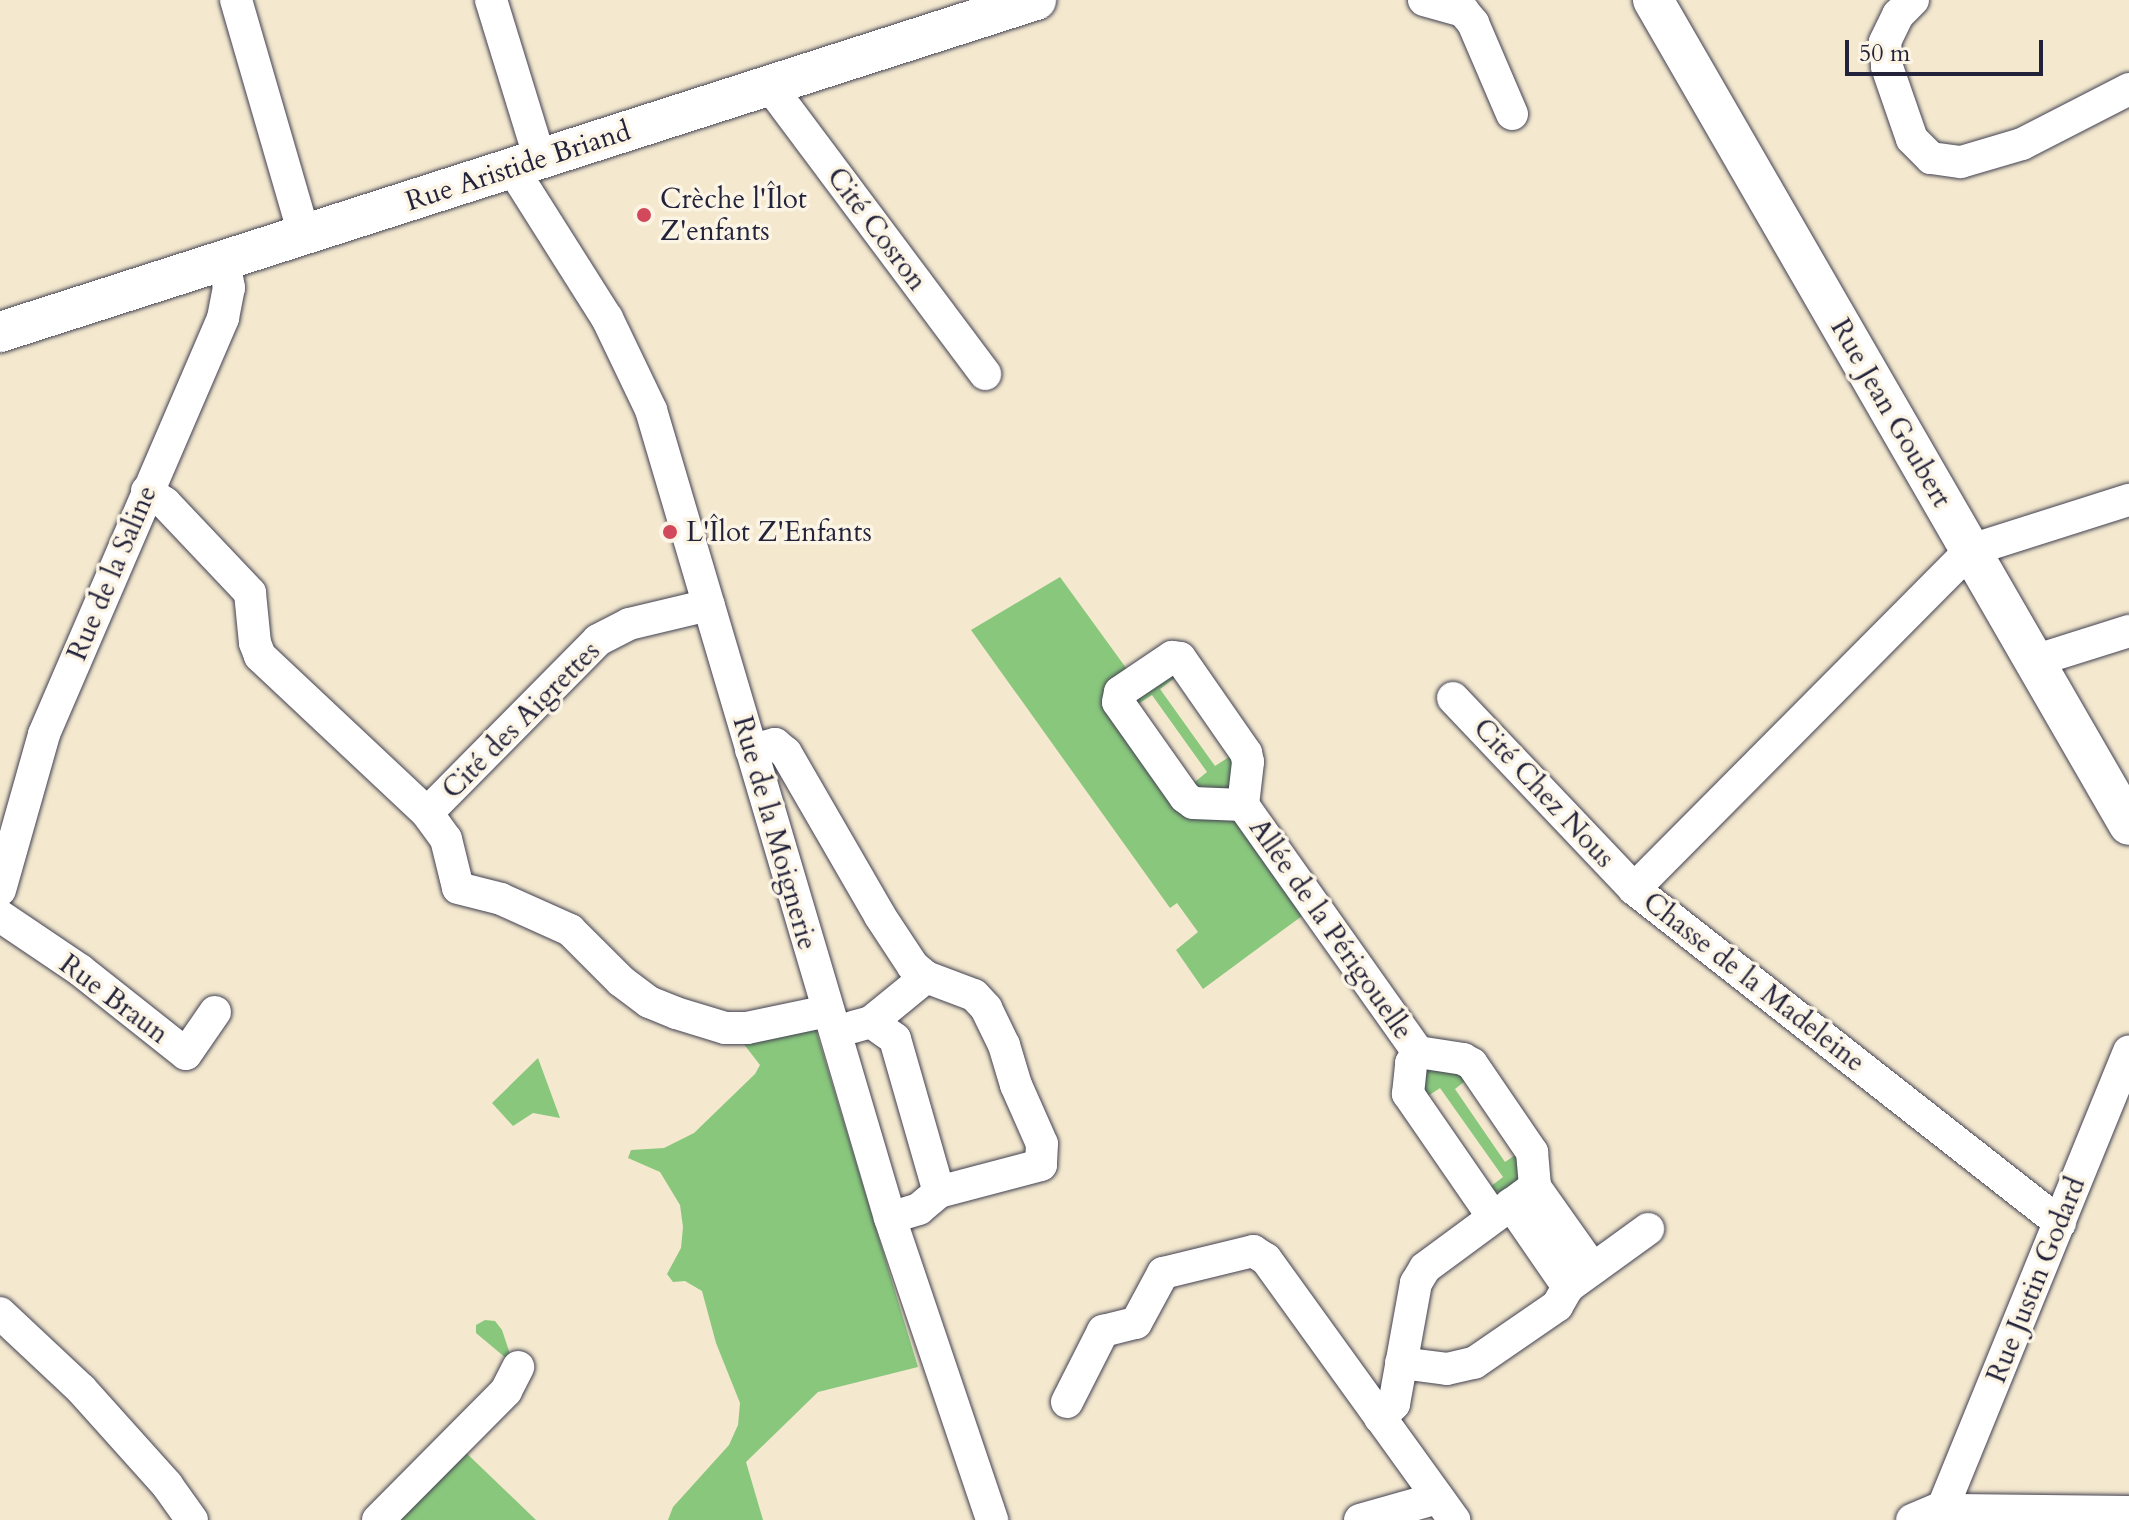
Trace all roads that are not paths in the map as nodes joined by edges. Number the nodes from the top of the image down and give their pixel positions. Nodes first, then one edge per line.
1 (236, 0) edge
2 (491, 0) edge
3 (1036, 0) edge
4 (1424, 0) edge
5 (1653, 0) edge
6 (1913, 0) edge
7 (769, 85) junction
8 (2129, 89) edge
9 (1512, 114) dead end
10 (526, 163) junction
11 (304, 234) junction
12 (224, 260) junction
13 (0, 332) edge
14 (985, 374) dead end
15 (147, 491) junction
16 (2129, 500) edge
17 (1971, 550) junction
18 (709, 605) junction
19 (2129, 631) edge
20 (2034, 661) junction
21 (1453, 698) dead end
22 (751, 750) junction
23 (1243, 805) junction
24 (427, 813) junction
25 (2129, 825) edge
26 (1634, 889) junction
27 (0, 890) edge
28 (0, 916) edge
29 (926, 977) junction
30 (215, 1012) dead end
31 (831, 1022) junction
32 (871, 1022) junction
33 (1418, 1052) junction
34 (2129, 1052) edge
35 (939, 1192) junction
36 (1513, 1203) junction
37 (890, 1218) junction
38 (2060, 1223) junction
39 (1648, 1229) dead end
40 (1580, 1278) junction
41 (0, 1313) edge
42 (1401, 1363) junction
43 (518, 1367) dead end
44 (1067, 1402) dead end
45 (1380, 1418) junction
46 (1943, 1507) junction
47 (1446, 1509) edge
48 (2129, 1512) edge
49 (192, 1520) edge
50 (378, 1520) edge
51 (992, 1520) edge
52 (1360, 1520) edge
53 (1912, 1520) edge

1 - 11 street
2 - 10 street, Rue de la Moignerie
3 - 7 main road, Rue Aristide Briand
4 - 9 street
5 - 17 main road, Rue Jean Goubert
6 - 8 street
7 - 10 main road, Rue Aristide Briand
7 - 14 street, Cité Cosron
10 - 11 main road, Rue Aristide Briand
10 - 18 street, Rue de la Moignerie
11 - 12 main road, Rue Aristide Briand
12 - 13 main road, Rue Aristide Briand
12 - 15 street, Rue de la Saline
15 - 24 street, Cité des Aigrettes
15 - 27 street, Rue de la Saline
16 - 17 street
17 - 20 main road, Rue Jean Goubert
17 - 26 street, Chasse de la Madeleine
18 - 22 street, Rue de la Moignerie
18 - 24 street, Cité des Aigrettes
19 - 20 street
20 - 25 main road, Rue Jean Goubert
21 - 26 street, Cité Chez Nous
22 - 29 street
22 - 31 street, Rue de la Moignerie
23 - 23 street, Allée de la Périgouelle
23 - 33 street, Allée de la Périgouelle
24 - 31 street, Cité des Aigrettes
26 - 38 street, Chasse de la Madeleine
28 - 30 street, Rue Braun
29 - 32 street
29 - 35 street
31 - 32 street
31 - 37 street, Rue de la Moignerie
32 - 35 street
33 - 36 street, Allée de la Périgouelle
33 - 36 street, Allée de la Périgouelle
34 - 38 street, Rue Justin Godard
35 - 37 street
36 - 40 street, Allée de la Périgouelle
36 - 42 street
37 - 51 street, Rue de la Moignerie
38 - 46 street, Rue Justin Godard
39 - 40 street
40 - 42 street
41 - 49 street
42 - 45 street
43 - 50 street
44 - 45 street
45 - 47 street
46 - 48 street
46 - 53 street
47 - 52 street

